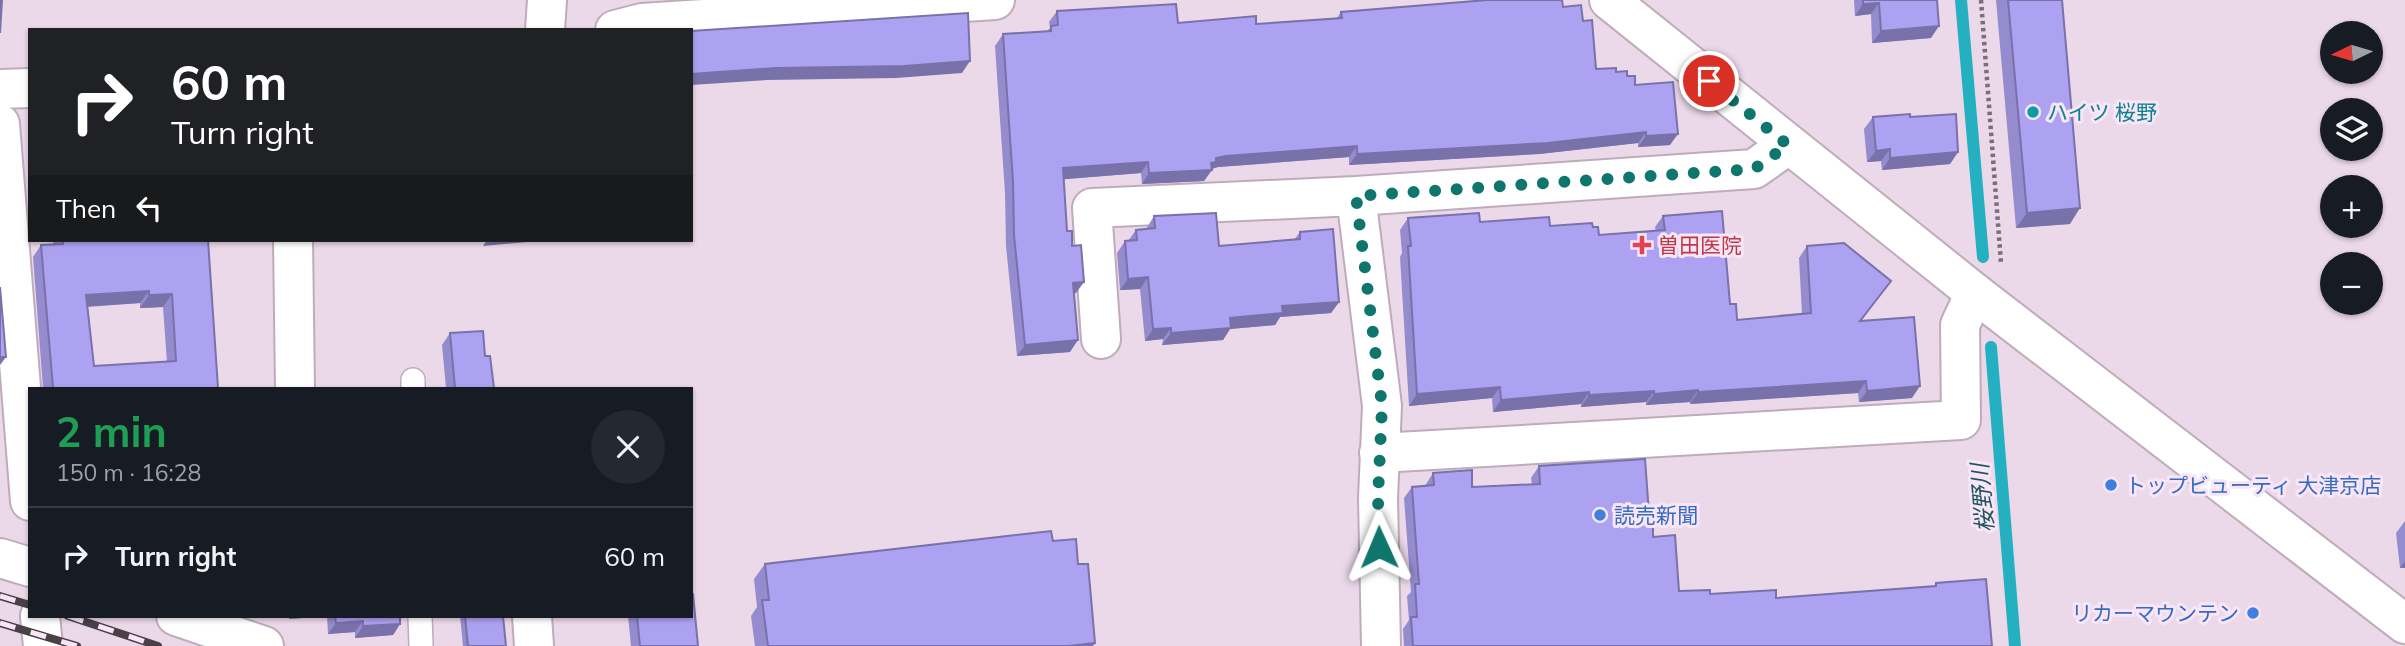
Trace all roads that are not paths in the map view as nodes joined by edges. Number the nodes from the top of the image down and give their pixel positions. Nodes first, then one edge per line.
1 (547, 0) edge
2 (995, 0) edge
3 (1609, 0) edge
4 (635, 18) edge
5 (545, 28) edge
6 (28, 88) edge
7 (0, 89) edge
8 (0, 124) edge
9 (1788, 145) junction
10 (1356, 196) junction
11 (293, 242) edge
12 (1975, 293) junction
13 (1101, 339) dead end
14 (295, 387) edge
15 (1379, 453) junction
16 (28, 476) edge
17 (0, 558) edge
18 (28, 565) edge
19 (40, 618) edge
20 (182, 618) edge
21 (420, 618) edge
22 (532, 618) edge
23 (2405, 624) edge
24 (43, 646) edge
25 (264, 646) edge
26 (421, 646) edge
27 (534, 646) edge
28 (1381, 646) edge

1 - 5 street
2 - 4 street
3 - 9 street
6 - 7 street
8 - 16 street
9 - 10 street
9 - 12 street
10 - 13 street
10 - 15 street
11 - 14 street
12 - 15 street
12 - 23 street
15 - 28 street
17 - 18 street
19 - 24 street
20 - 25 street
21 - 26 lane
22 - 27 street

